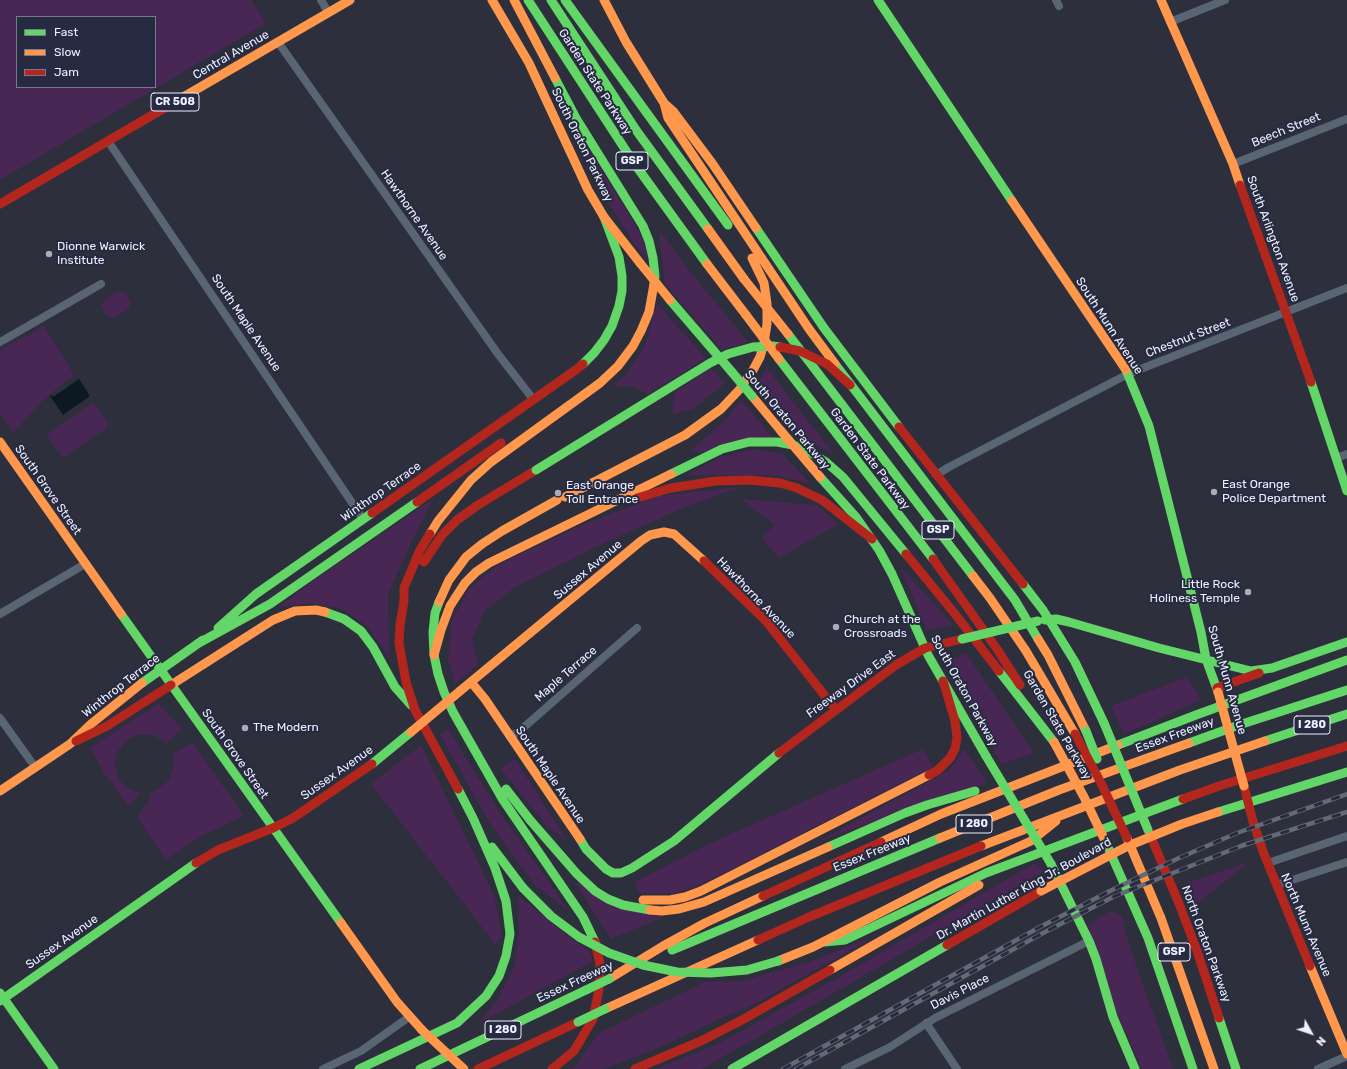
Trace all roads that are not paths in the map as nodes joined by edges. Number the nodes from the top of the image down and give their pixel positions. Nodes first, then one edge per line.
1 (321, 0) edge
2 (350, 0) edge
3 (492, 0) edge
4 (514, 0) edge
5 (528, 0) edge
6 (551, 0) edge
7 (565, 0) edge
8 (604, 0) edge
9 (878, 0) edge
10 (1161, 0) edge
11 (1225, 0) edge
12 (328, 12) junction
13 (1170, 22) junction
14 (278, 42) junction
15 (664, 103) junction
16 (1347, 119) edge
17 (108, 141) junction
18 (1233, 164) junction
19 (0, 204) edge
20 (604, 217) junction
21 (101, 284) dead end
22 (1347, 288) edge
23 (1286, 313) junction
24 (0, 342) edge
25 (1128, 374) junction
26 (850, 385) junction
27 (533, 399) junction
28 (528, 434) junction
29 (0, 442) edge
30 (1347, 454) edge
31 (1336, 458) junction
32 (936, 475) junction
33 (1347, 491) edge
34 (363, 519) junction
35 (564, 526) junction
36 (664, 532) joint
37 (872, 539) junction
38 (85, 564) junction
39 (404, 601) junction
40 (0, 614) edge
41 (1049, 619) junction
42 (637, 628) dead end
43 (1347, 642) edge
44 (198, 644) junction
45 (925, 648) junction
46 (434, 655) junction
47 (1206, 658) junction
48 (1347, 660) edge
49 (1272, 668) junction
50 (160, 669) junction
51 (1347, 670) edge
52 (943, 681) junction
53 (472, 682) junction
54 (171, 685) junction
55 (1218, 690) junction
56 (1347, 690) edge
57 (415, 710) junction
58 (836, 710) junction
59 (1347, 714) edge
60 (1196, 715) junction
61 (0, 718) edge
62 (510, 737) junction
63 (1054, 742) junction
64 (70, 744) junction
65 (472, 744) junction
66 (1347, 746) edge
67 (35, 768) junction
68 (1046, 772) junction
69 (1347, 772) edge
70 (0, 791) edge
71 (1248, 802) junction
72 (1069, 811) junction
73 (473, 818) junction
74 (273, 828) junction
75 (1347, 836) edge
76 (1127, 838) junction
77 (1058, 845) junction
78 (567, 862) junction
79 (1347, 862) edge
80 (1268, 863) junction
81 (617, 873) joint
82 (1277, 885) junction
83 (1089, 941) junction
84 (824, 942) junction
85 (609, 979) junction
86 (1, 997) edge
87 (409, 1017) junction
88 (926, 1023) junction
89 (1347, 1055) edge
90 (54, 1069) edge
91 (323, 1069) edge
92 (359, 1069) edge
93 (420, 1069) edge
94 (464, 1069) edge
95 (478, 1069) edge
96 (552, 1069) edge
97 (636, 1069) edge
98 (732, 1069) edge
99 (845, 1069) edge
100 (957, 1069) edge
101 (1135, 1069) edge
102 (1193, 1069) edge
103 (1214, 1069) edge
104 (1236, 1069) edge
105 (1318, 1069) edge

1 - 12 street
2 - 12 main road, Central Avenue / CR 508
3 - 20 main road, South Oraton Parkway
4 - 28 main road
5 - 63 main road, Garden State Parkway / GSP, bridge
6 - 76 main road, Garden State Parkway / GSP, bridge
7 - 46 main road
8 - 15 main road
9 - 25 main road, South Munn Avenue
10 - 13 main road, South Arlington Avenue
11 - 13 street
12 - 14 main road, Central Avenue / CR 508
13 - 18 main road, South Arlington Avenue
14 - 17 main road, Central Avenue / CR 508
14 - 27 street, Hawthorne Avenue
15 - 26 main road, bridge
15 - 32 main road
16 - 18 street, Beech Street
17 - 19 main road, Central Avenue / CR 508
17 - 34 street, South Maple Avenue
18 - 23 main road, South Arlington Avenue
20 - 27 main road, Winthrop Terrace
20 - 37 main road, South Oraton Parkway, bridge
21 - 24 street
22 - 23 street, Chestnut Street
23 - 25 street, Chestnut Street
23 - 31 main road, South Arlington Avenue
25 - 32 street, Chestnut Street
25 - 47 main road, South Munn Avenue
26 - 39 main road, bridge
26 - 76 main road, bridge
27 - 34 main road, Winthrop Terrace
28 - 39 main road
28 - 44 main road
29 - 38 main road, South Grove Street
30 - 31 street
31 - 33 main road, South Arlington Avenue
32 - 41 main road
34 - 44 main road, Winthrop Terrace
35 - 37 main road
35 - 46 main road
35 - 63 main road
36 - 53 main road, Sussex Avenue
36 - 58 main road, Hawthorne Avenue
37 - 45 main road, South Oraton Parkway
38 - 40 street
38 - 50 main road, South Grove Street
39 - 57 main road
41 - 45 main road, Freeway Drive East, bridge
41 - 47 main road, Freeway Drive East
41 - 104 main road, North Oraton Parkway, bridge
42 - 62 street, Maple Terrace
43 - 49 main road, Freeway Drive East
44 - 50 main road, Winthrop Terrace
45 - 52 main road, South Oraton Parkway
45 - 58 main road, Freeway Drive East
46 - 65 main road
47 - 49 main road, Freeway Drive East
47 - 55 main road, South Munn Avenue
48 - 60 main road
49 - 55 main road
50 - 54 main road, South Grove Street
50 - 64 main road, Winthrop Terrace
51 - 60 main road
52 - 78 main road
52 - 83 main road, South Oraton Parkway, bridge
53 - 62 main road, South Maple Avenue
53 - 74 main road, Sussex Avenue, bridge
54 - 57 main road, Winthrop Terrace
54 - 64 main road, Winthrop Terrace
54 - 74 main road, South Grove Street
55 - 71 main road, South Munn Avenue, bridge
56 - 85 main road, Essex Freeway / I 280
57 - 73 main road
58 - 81 main road, Freeway Drive East
59 - 72 main road, I 280
60 - 68 main road
61 - 67 street
62 - 81 main road, South Maple Avenue
63 - 102 main road, Garden State Parkway / GSP, bridge
64 - 67 main road, Winthrop Terrace
65 - 78 main road
65 - 96 main road
66 - 77 main road
67 - 70 main road, Winthrop Terrace
68 - 78 main road
68 - 85 main road
69 - 71 main road, Dr. Martin Luther King Jr. Boulevard
71 - 80 main road, North Munn Avenue
71 - 98 main road, Dr. Martin Luther King Jr. Boulevard, bridge
72 - 84 main road
72 - 95 main road, I 280, bridge
73 - 84 main road, bridge
73 - 92 main road
74 - 86 main road, Sussex Avenue
74 - 87 main road, South Grove Street
75 - 80 street
76 - 103 main road, Garden State Parkway / GSP
77 - 84 main road
77 - 97 main road
79 - 82 street
80 - 82 main road, North Munn Avenue
82 - 89 main road, North Munn Avenue
83 - 88 street, Davis Place
83 - 101 main road
85 - 93 main road, Essex Freeway / I 280, bridge
86 - 90 main road
87 - 91 street
87 - 94 main road, South Grove Street, bridge
88 - 99 street, Davis Place
88 - 100 street
89 - 105 street

